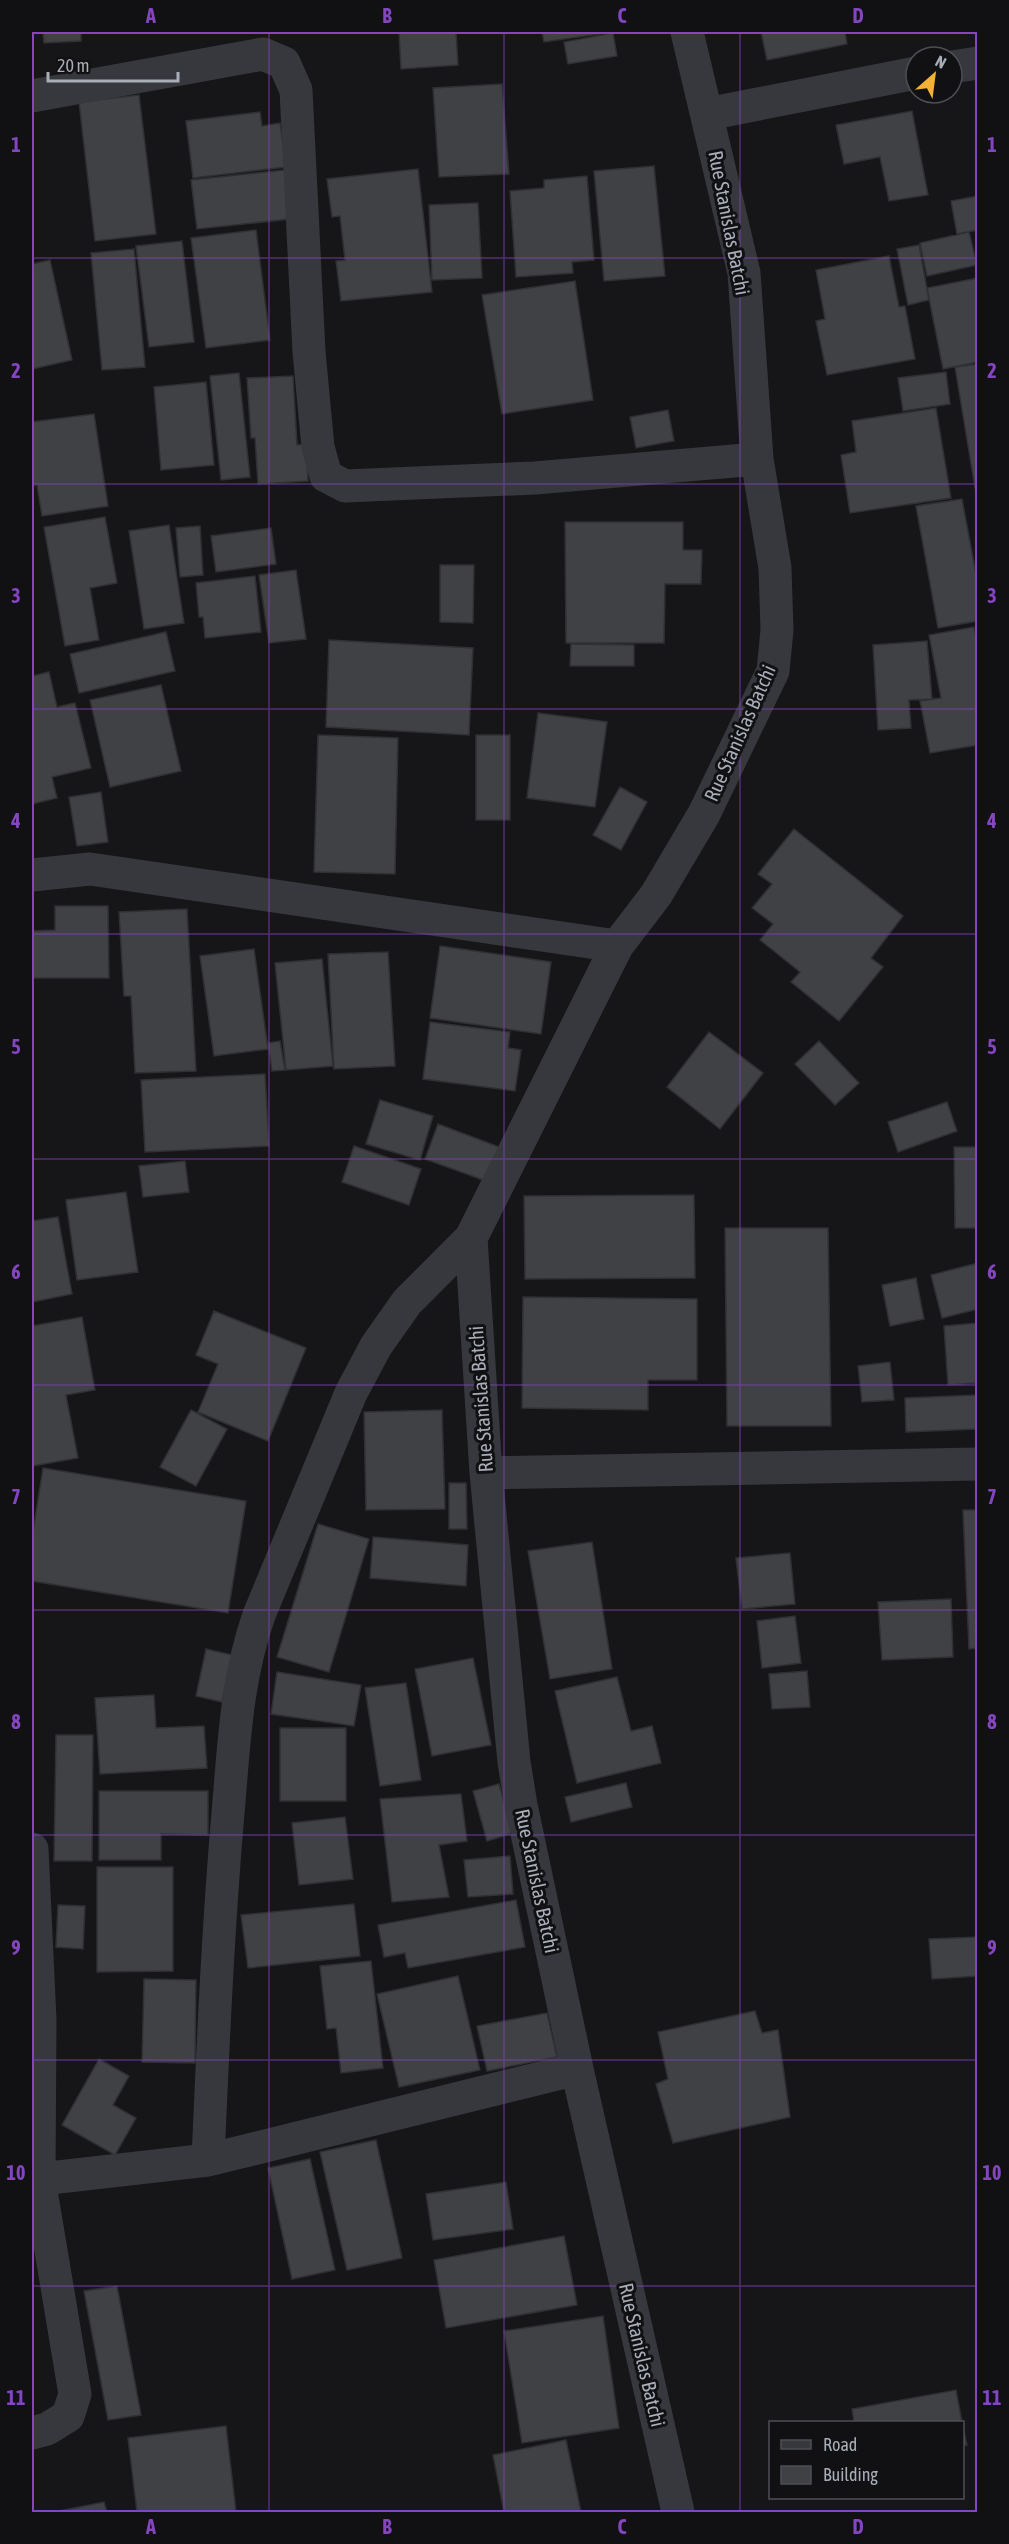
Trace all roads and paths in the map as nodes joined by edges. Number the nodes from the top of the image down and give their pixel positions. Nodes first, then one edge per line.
1 (687, 32) edge
2 (904, 75) edge
3 (32, 96) edge
4 (707, 114) junction
5 (757, 459) junction
6 (32, 875) edge
7 (617, 946) junction
8 (471, 1238) junction
9 (978, 1464) edge
10 (486, 1473) junction
11 (32, 1848) edge
12 (577, 2069) junction
13 (208, 2160) junction
14 (35, 2179) edge
15 (32, 2433) edge
16 (678, 2512) edge

1 - 4 street, Rue Stanislas Batchi
2 - 4 street
3 - 5 street
4 - 5 street, Rue Stanislas Batchi
5 - 7 street, Rue Stanislas Batchi
6 - 7 street
7 - 8 street, Rue Stanislas Batchi
8 - 10 street, Rue Stanislas Batchi
8 - 13 street, Rue Stanislas Batchi
9 - 10 street
10 - 12 street, Rue Stanislas Batchi
11 - 14 street
12 - 13 street
12 - 16 street, Rue Stanislas Batchi
13 - 14 street
14 - 15 street

